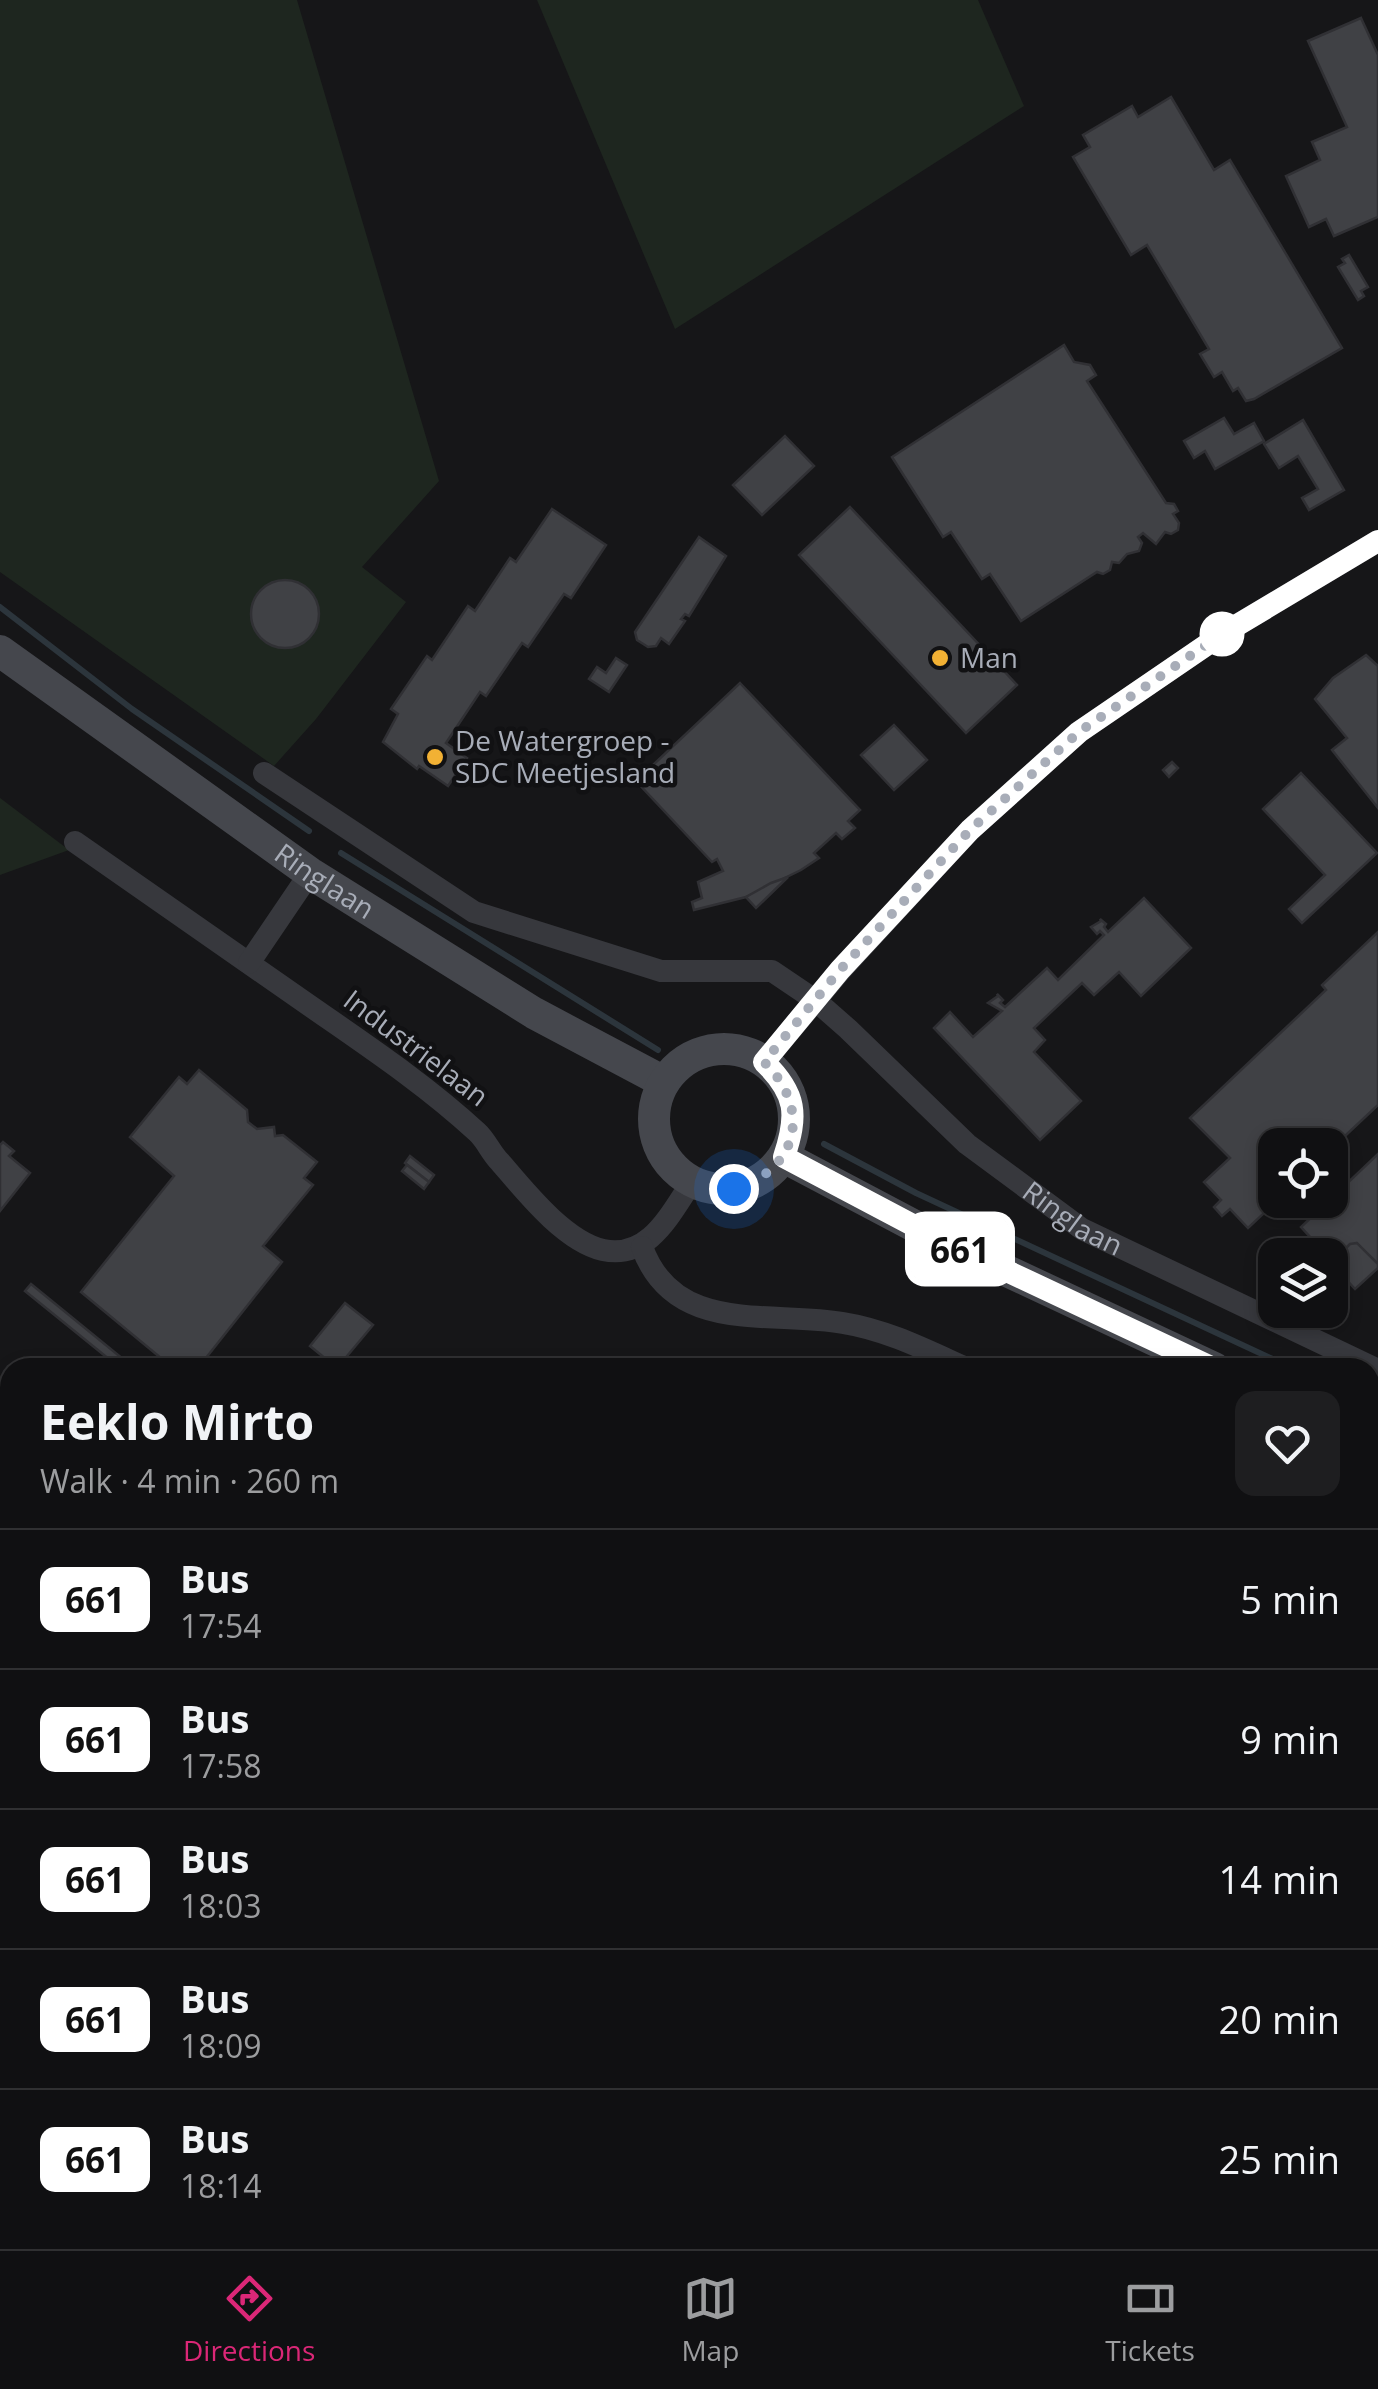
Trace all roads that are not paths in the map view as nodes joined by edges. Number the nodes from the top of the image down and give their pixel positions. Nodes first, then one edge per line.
1 (1378, 541) edge
2 (0, 651) edge
3 (264, 774) dead end
4 (75, 842) dead end
5 (310, 872) junction
6 (248, 963) junction
7 (815, 1000) junction
8 (764, 1062) junction
9 (664, 1082) junction
10 (784, 1157) junction
11 (692, 1182) junction
12 (642, 1247) junction
13 (941, 1358) edge
14 (1193, 1358) edge
15 (1352, 1358) edge

1 - 7 street
2 - 5 main road, Ringlaan
3 - 7 street
4 - 6 street, Industrielaan
5 - 6 street
5 - 9 main road, Ringlaan
6 - 12 street, Industrielaan
7 - 8 street
7 - 15 street, Ringlaan
8 - 9 main road
8 - 10 main road
9 - 11 main road
10 - 11 main road
10 - 14 main road
11 - 12 street
12 - 13 street

